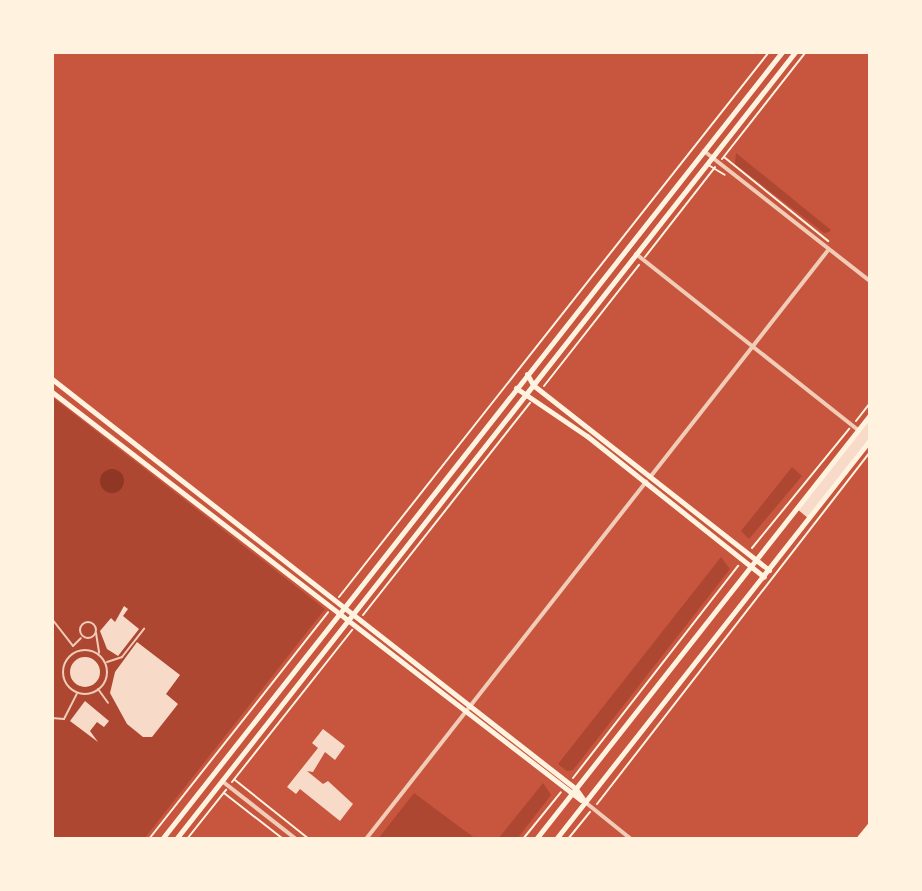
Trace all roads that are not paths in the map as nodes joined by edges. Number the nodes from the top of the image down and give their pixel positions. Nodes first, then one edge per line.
1 (782, 52) edge
2 (795, 52) edge
3 (720, 130) junction
4 (728, 137) junction
5 (704, 151) junction
6 (712, 157) junction
7 (688, 171) junction
8 (696, 177) junction
9 (831, 247) junction
10 (636, 254) junction
11 (870, 281) edge
12 (753, 347) junction
13 (527, 374) junction
14 (52, 379) edge
15 (533, 385) junction
16 (516, 388) junction
17 (52, 392) edge
18 (527, 393) junction
19 (870, 415) edge
20 (855, 428) junction
21 (870, 440) edge
22 (651, 476) junction
23 (646, 482) junction
24 (756, 559) junction
25 (751, 566) junction
26 (769, 570) junction
27 (764, 577) junction
28 (343, 607) junction
29 (353, 614) junction
30 (336, 615) junction
31 (52, 619) edge
32 (346, 623) junction
33 (144, 629) dead end
34 (95, 632) junction
35 (82, 636) junction
36 (73, 646) junction
37 (76, 652) junction
38 (99, 655) junction
39 (105, 663) junction
40 (98, 689) junction
41 (77, 692) junction
42 (108, 703) dead end
43 (468, 708) junction
44 (52, 718) edge
45 (222, 781) junction
46 (574, 791) junction
47 (585, 802) junction
48 (870, 824) edge
49 (870, 831) edge
50 (162, 839) edge
51 (176, 839) edge
52 (296, 839) edge
53 (366, 839) edge
54 (536, 839) edge
55 (556, 839) edge
56 (631, 839) edge
57 (861, 839) edge

1 - 3 main road
2 - 4 main road
3 - 4 main road
3 - 5 main road
4 - 6 main road
5 - 6 street
5 - 7 main road
6 - 8 main road
6 - 9 street
7 - 8 main road
7 - 13 main road
8 - 10 main road
9 - 11 street
9 - 12 street
10 - 12 street
10 - 15 main road
12 - 20 street
12 - 22 street
13 - 15 main road
13 - 16 main road
14 - 28 main road
15 - 18 main road
15 - 22 main road
16 - 18 main road
16 - 28 main road
17 - 30 main road
18 - 23 main road
18 - 29 main road
19 - 20 main road
20 - 24 main road
21 - 26 main road
22 - 24 main road
23 - 25 main road
23 - 43 street
24 - 25 main road
24 - 26 main road
25 - 27 main road
25 - 46 main road
26 - 27 main road
27 - 47 main road
28 - 29 main road
28 - 30 main road
29 - 32 main road
29 - 43 main road
30 - 32 main road
30 - 50 main road
31 - 36 street
32 - 43 main road
32 - 45 main road
33 - 39 street
34 - 35 street
34 - 35 street
34 - 38 street
35 - 36 street
36 - 37 street
37 - 38 street
37 - 41 street
38 - 39 street
39 - 40 street
40 - 41 street
40 - 42 street
41 - 44 street
43 - 46 main road
43 - 53 street
45 - 51 main road
45 - 52 street
46 - 47 main road
46 - 54 main road
47 - 55 main road
47 - 56 street
48 - 57 main road
49 - 57 main road

